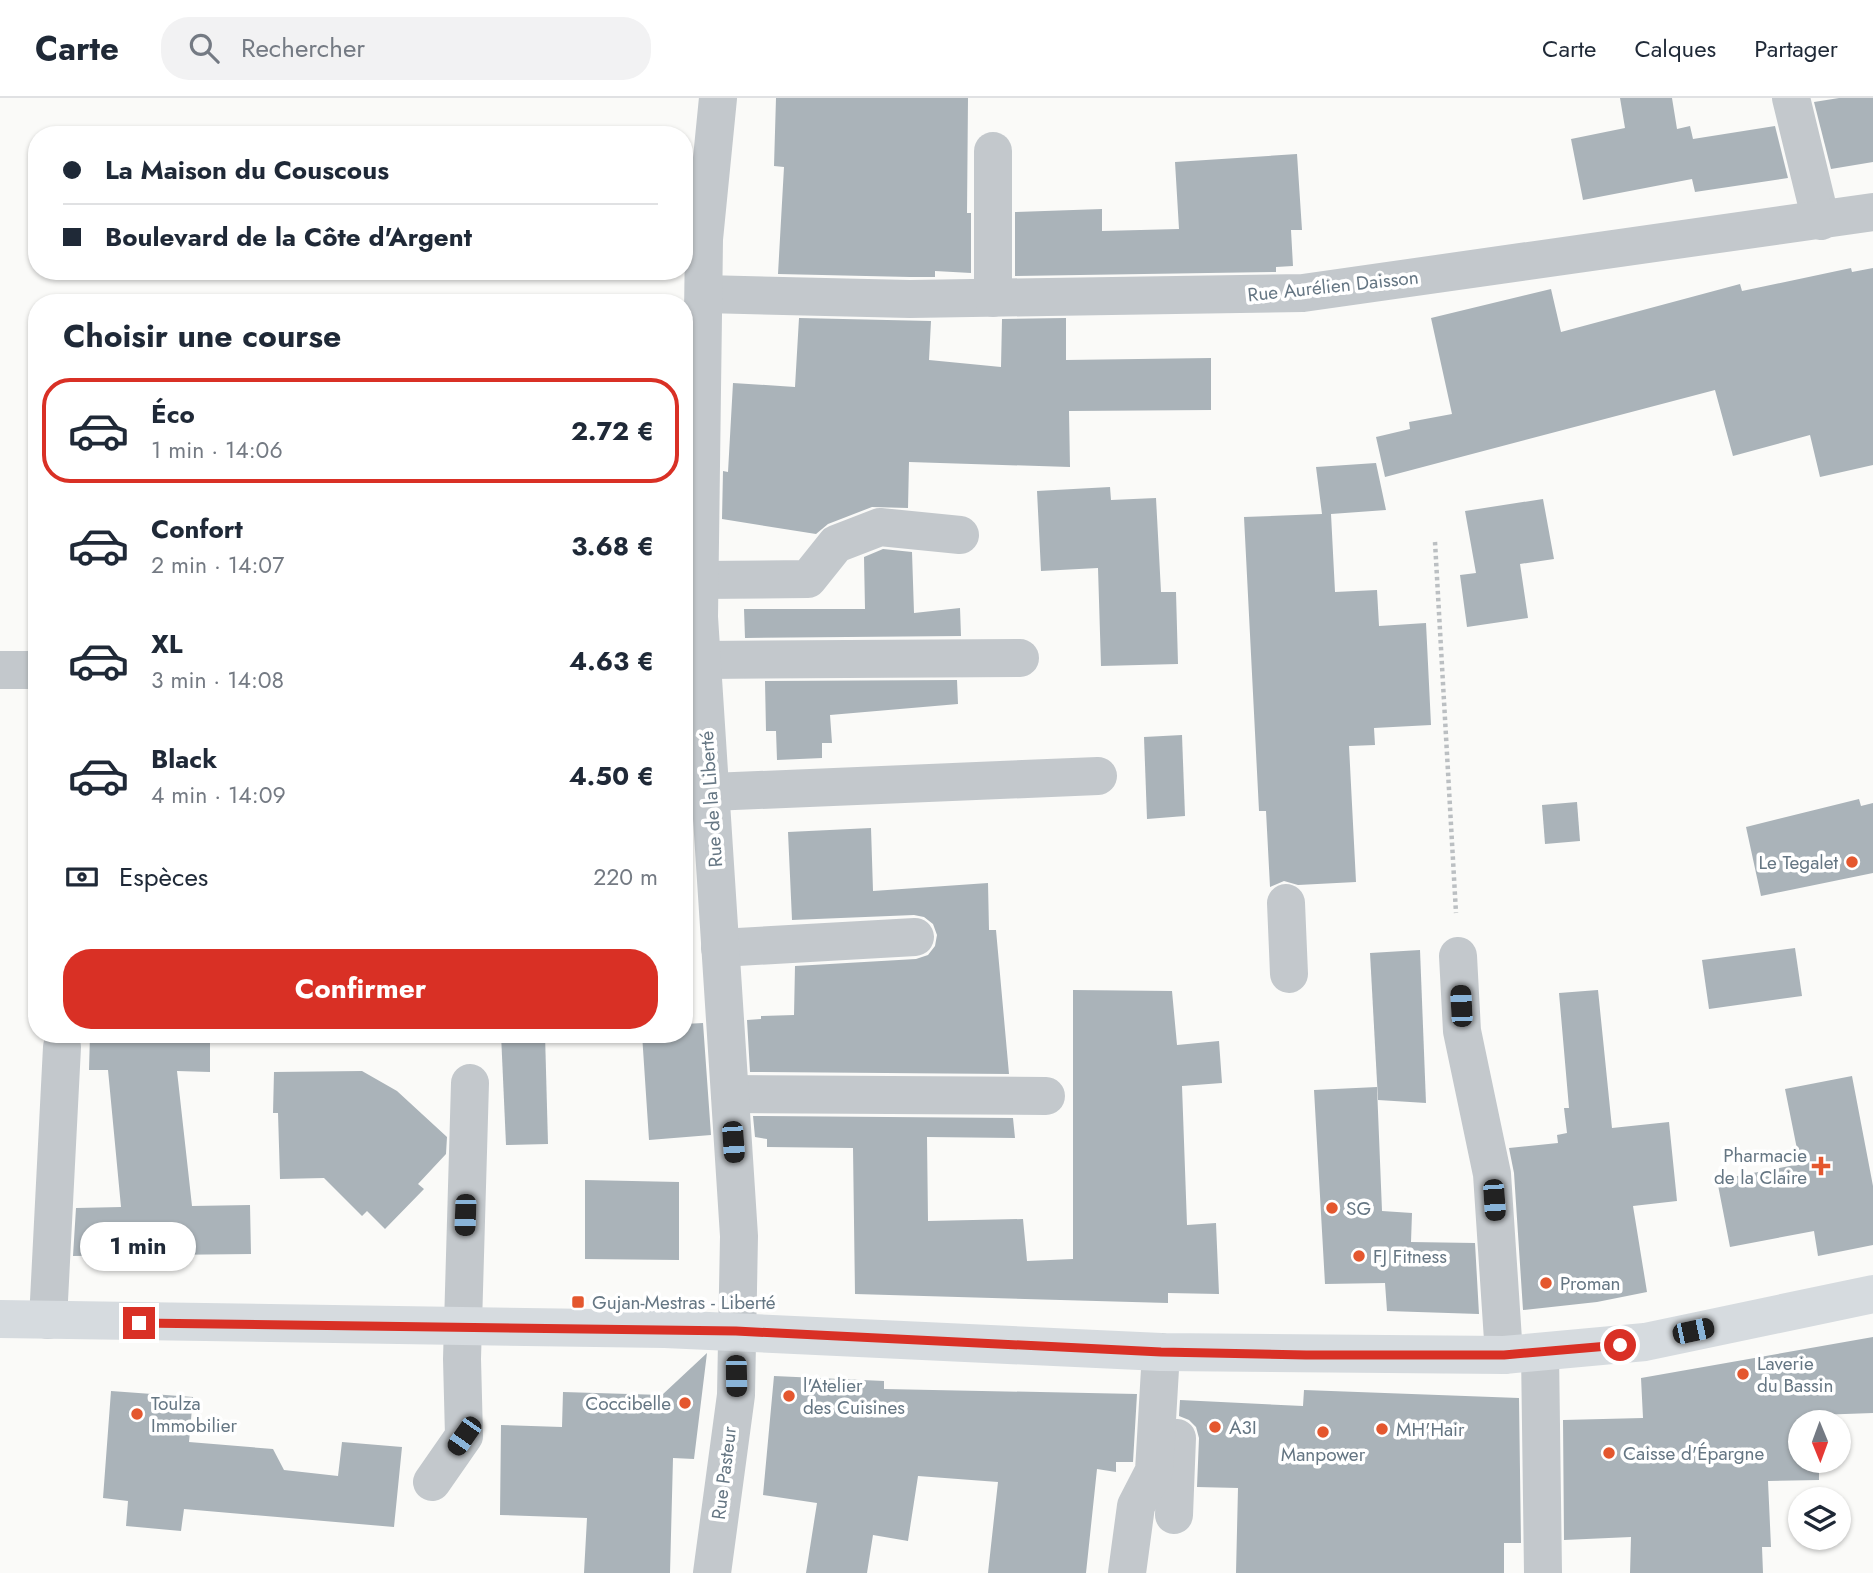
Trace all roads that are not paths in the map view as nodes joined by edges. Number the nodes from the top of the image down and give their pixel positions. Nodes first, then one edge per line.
1 (718, 98) edge
2 (1791, 98) edge
3 (993, 151) dead end
4 (1873, 212) edge
5 (1821, 221) junction
6 (704, 294) junction
7 (993, 298) junction
8 (960, 535) dead end
9 (694, 605) edge
10 (1020, 659) dead end
11 (702, 660) junction
12 (0, 670) edge
13 (28, 670) edge
14 (1098, 776) dead end
15 (711, 792) junction
16 (1286, 903) dead end
17 (915, 937) dead end
18 (720, 948) junction
19 (1458, 956) road end
20 (1289, 974) dead end
21 (62, 1046) dead end
22 (470, 1083) dead end
23 (730, 1094) junction
24 (1046, 1096) dead end
25 (1873, 1293) edge
26 (0, 1319) edge
27 (48, 1320) junction
28 (465, 1328) junction
29 (736, 1331) junction
30 (1170, 1352) junction
31 (1522, 1353) junction
32 (432, 1482) dead end
33 (1174, 1515) dead end
34 (712, 1573) edge
35 (1127, 1573) edge
36 (1543, 1573) edge

1 - 6 street, Rue de la Liberté
2 - 5 street
3 - 7 street
4 - 5 street, Rue Aurélien Daisson
5 - 7 street, Rue Aurélien Daisson
6 - 7 street, Rue Aurélien Daisson
6 - 9 street, Rue de la Liberté
8 - 9 street
9 - 11 street, Rue de la Liberté
10 - 11 street
11 - 15 street, Rue de la Liberté
12 - 13 street
14 - 15 street
15 - 18 street, Rue de la Liberté
16 - 20 street
17 - 18 street
18 - 23 street, Rue de la Liberté
19 - 31 street
21 - 27 street
22 - 28 street
23 - 24 street
23 - 29 street, Rue de la Liberté
25 - 31 main road
26 - 27 main road
27 - 28 main road
28 - 29 main road
28 - 32 street
29 - 30 main road
29 - 34 street, Rue Pasteur
30 - 31 main road
30 - 33 street
30 - 35 street
31 - 36 street

